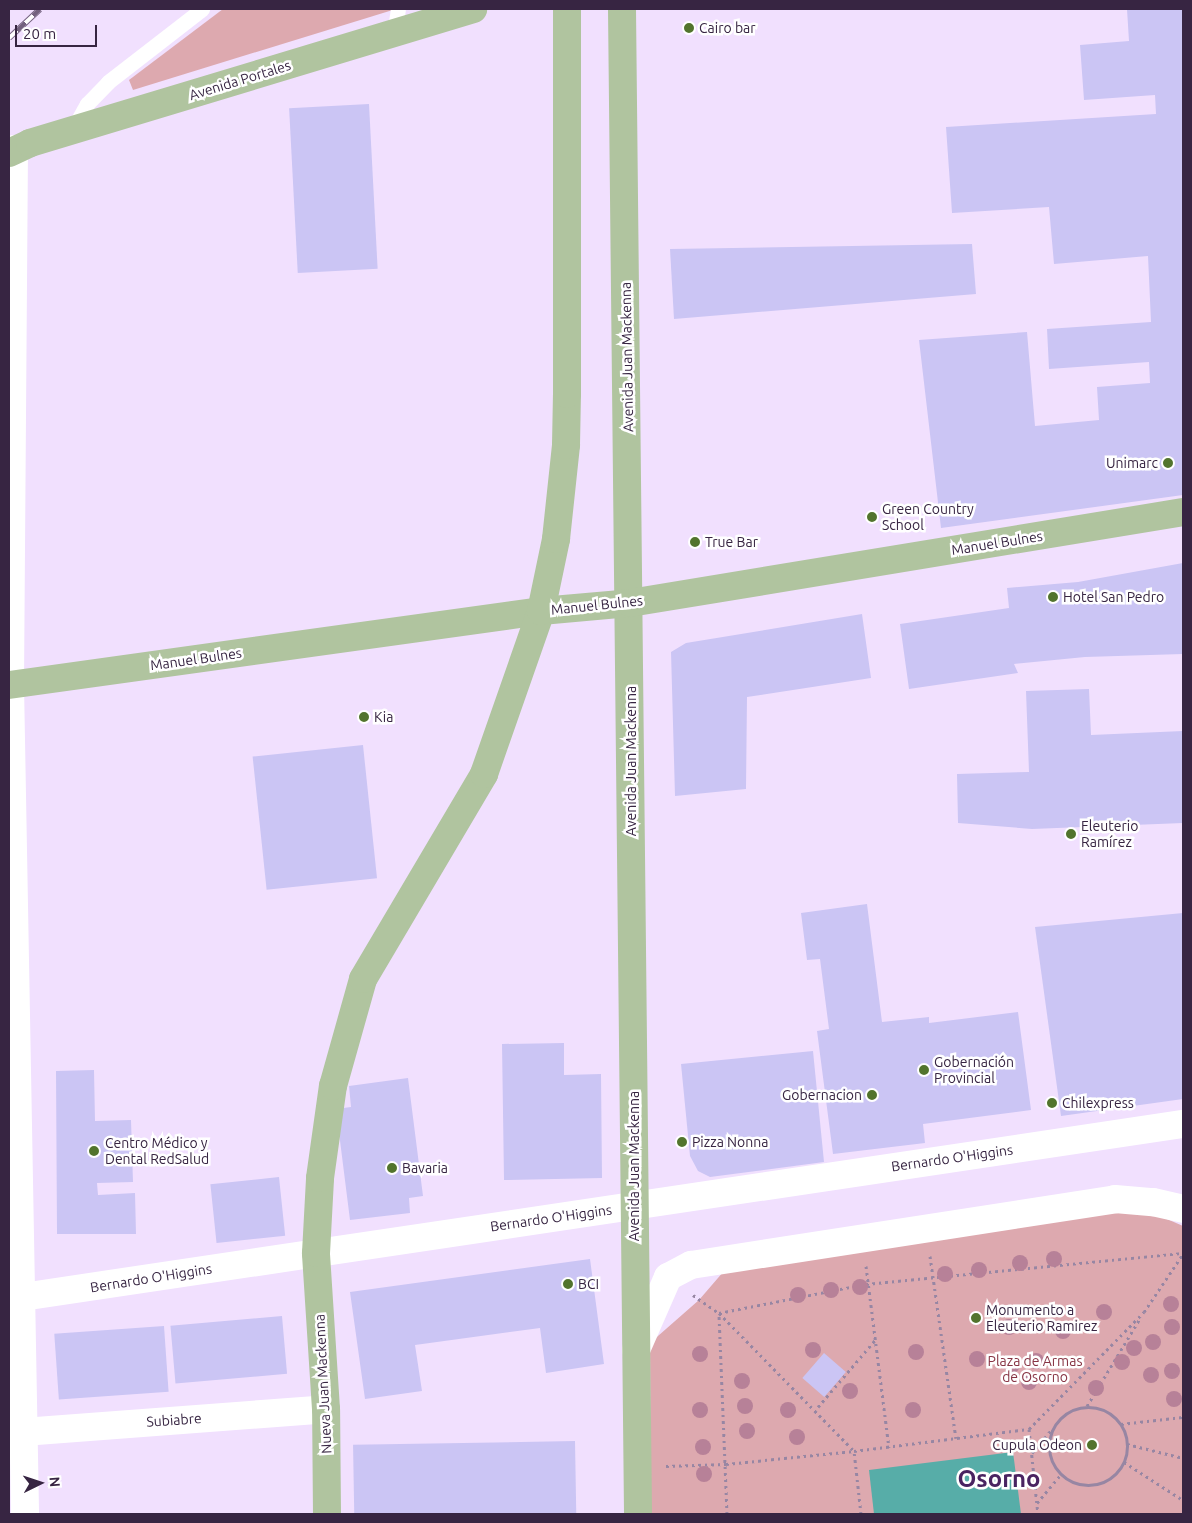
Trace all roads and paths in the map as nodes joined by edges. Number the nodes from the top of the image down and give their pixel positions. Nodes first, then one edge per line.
1 (202, 9) edge
2 (473, 9) edge
3 (566, 9) edge
4 (622, 9) edge
5 (396, 21) edge
6 (73, 130) junction
7 (11, 151) edge
8 (1183, 512) edge
9 (630, 603) junction
10 (541, 611) junction
11 (9, 685) edge
12 (1183, 1124) edge
13 (634, 1206) junction
14 (1183, 1209) edge
15 (927, 1226) junction
16 (865, 1236) junction
17 (316, 1253) junction
18 (1183, 1254) edge
19 (932, 1277) junction
20 (866, 1284) junction
21 (14, 1298) edge
22 (699, 1300) dead end
23 (1144, 1312) junction
24 (719, 1313) junction
25 (876, 1339) junction
26 (636, 1350) junction
27 (1086, 1406) junction
28 (818, 1407) dead end
29 (326, 1409) junction
30 (1183, 1417) edge
31 (1121, 1424) junction
32 (1054, 1426) junction
33 (1029, 1429) junction
34 (22, 1432) junction
35 (956, 1438) junction
36 (1127, 1444) junction
37 (889, 1448) junction
38 (854, 1451) junction
39 (1031, 1454) junction
40 (1183, 1458) edge
41 (1124, 1462) junction
42 (726, 1464) junction
43 (658, 1466) dead end
44 (1061, 1474) junction
45 (1183, 1500) edge
46 (1037, 1503) junction
47 (24, 1514) edge
48 (327, 1514) edge
49 (638, 1514) edge
50 (727, 1514) edge
51 (861, 1514) edge
52 (1038, 1514) edge

1 - 6 lane
2 - 5 main road, Avenida Portales
3 - 10 main road
4 - 9 main road, Avenida Juan Mackenna
5 - 6 main road, Avenida Portales
6 - 7 main road, Avenida Portales
7 - 11 street
8 - 9 main road, Manuel Bulnes
9 - 10 main road, Manuel Bulnes
9 - 13 main road, Avenida Juan Mackenna
10 - 11 main road, Manuel Bulnes
10 - 17 main road
11 - 21 street
12 - 13 street, Bernardo O'Higgins
13 - 17 street, Bernardo O'Higgins
13 - 26 main road, Avenida Juan Mackenna
14 - 15 street
15 - 16 street
15 - 19 path
16 - 20 path
16 - 26 street
17 - 21 street, Bernardo O'Higgins
17 - 29 main road, Nueva Juan Mackenna
18 - 19 path
18 - 23 path
19 - 20 path
19 - 35 path
20 - 24 path
20 - 25 path
21 - 34 street
22 - 24 path
23 - 27 path
23 - 33 path
24 - 38 path
24 - 42 path
25 - 28 path
25 - 37 path
26 - 49 main road, Avenida Juan Mackenna
27 - 31 path
27 - 32 path
29 - 34 street, Subiabre
29 - 48 main road, Nueva Juan Mackenna
30 - 31 path
31 - 36 path
32 - 39 path
32 - 44 path
33 - 35 path
33 - 39 path
34 - 47 street
35 - 37 path
36 - 40 path
36 - 41 path
37 - 38 path
38 - 42 path
38 - 51 path
39 - 46 path
41 - 44 path
41 - 45 path
42 - 43 path
42 - 50 path
44 - 46 path
46 - 52 path

